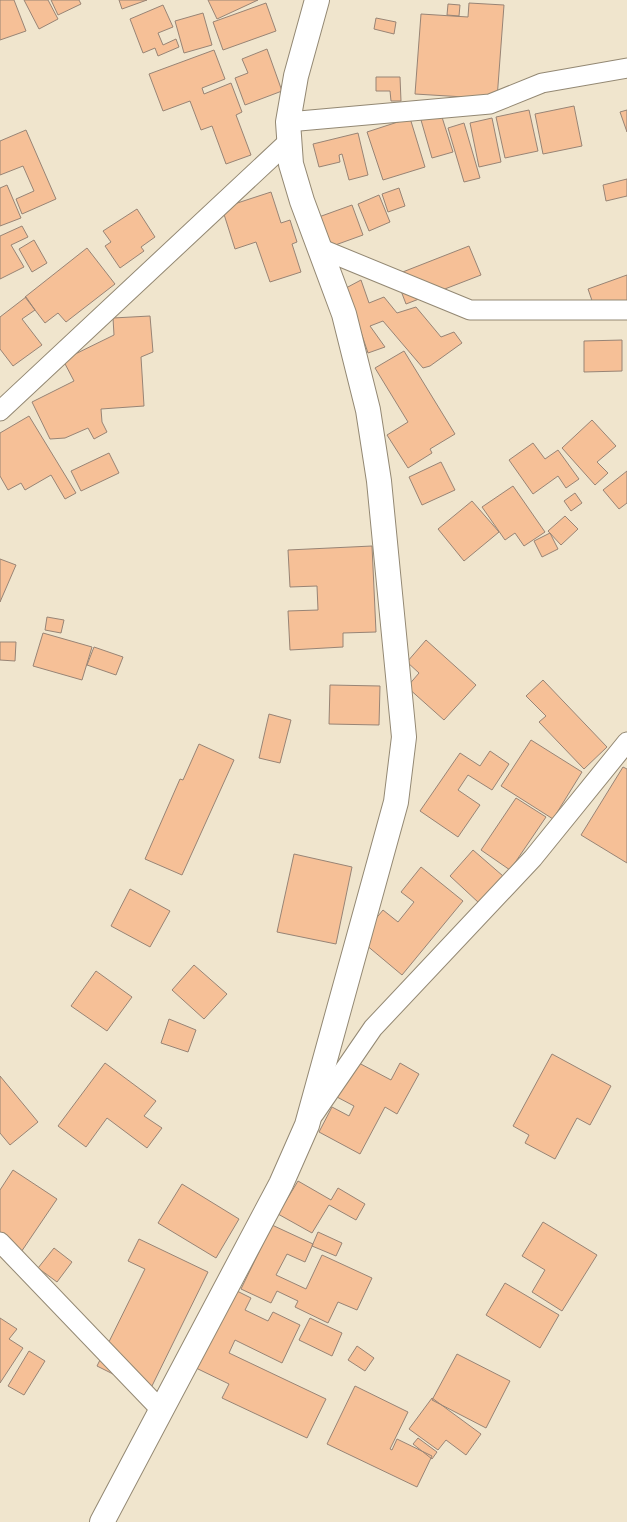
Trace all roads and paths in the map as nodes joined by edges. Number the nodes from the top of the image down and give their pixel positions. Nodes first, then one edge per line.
1 (317, 0) edge
2 (627, 68) edge
3 (288, 131) junction
4 (319, 248) junction
5 (627, 310) edge
6 (0, 411) edge
7 (627, 742) edge
8 (306, 1125) junction
9 (0, 1242) edge
10 (162, 1411) junction
11 (102, 1522) edge

1 - 3 street
2 - 3 street
3 - 4 street
3 - 6 street
4 - 5 street
4 - 8 street
7 - 8 street
8 - 10 street
9 - 10 street
10 - 11 street

